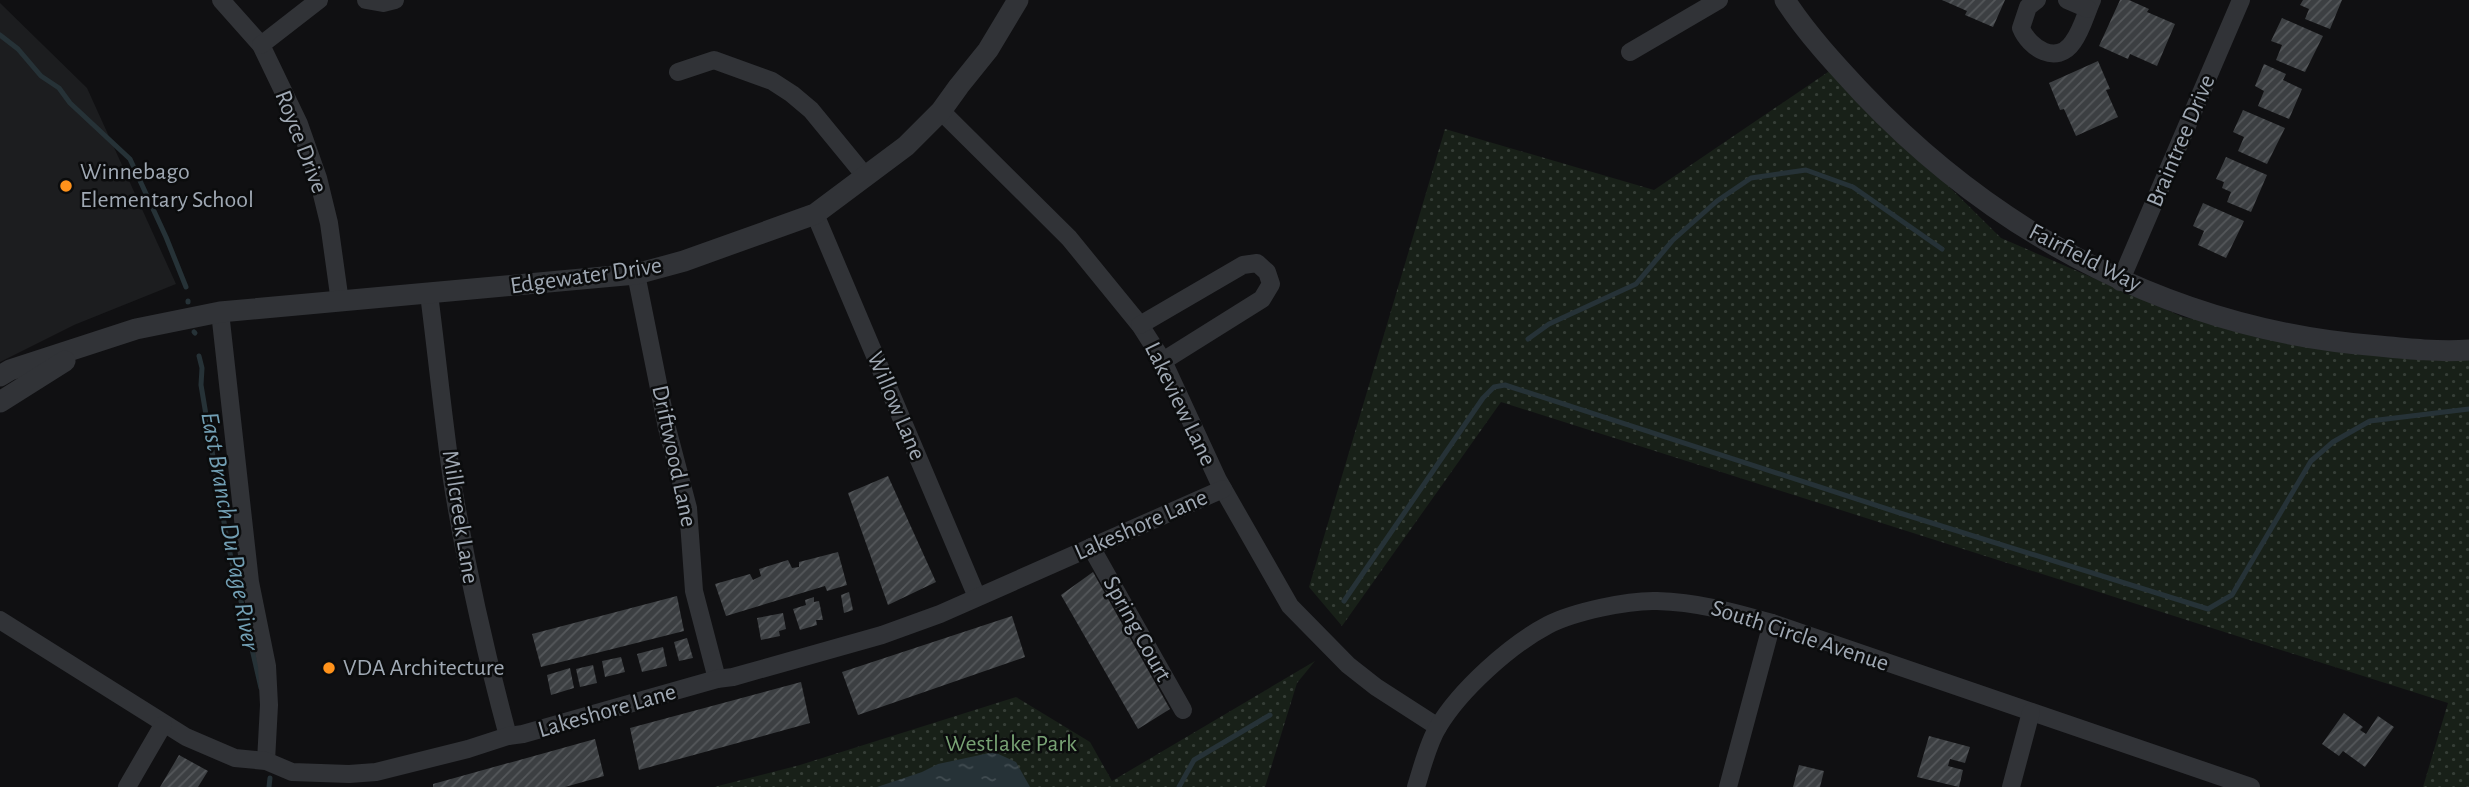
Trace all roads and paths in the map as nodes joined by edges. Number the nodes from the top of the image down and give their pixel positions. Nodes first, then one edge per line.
1 (221, 0) edge
2 (319, 0) edge
3 (366, 0) edge
4 (395, 0) edge
5 (1018, 0) edge
6 (1719, 0) edge
7 (1785, 0) edge
8 (2037, 0) edge
9 (2067, 0) edge
10 (2241, 0) edge
11 (2090, 5) edge
12 (261, 45) junction
13 (1630, 52) dead end
14 (678, 72) dead end
15 (941, 111) junction
16 (866, 177) junction
17 (815, 214) junction
18 (636, 274) junction
19 (2120, 282) junction
20 (429, 294) junction
21 (340, 302) junction
22 (220, 312) junction
23 (1140, 325) junction
24 (97, 341) junction
25 (2469, 350) edge
26 (1163, 361) junction
27 (0, 376) edge
28 (0, 402) edge
29 (1223, 489) junction
30 (1091, 547) junction
31 (977, 597) junction
32 (0, 620) edge
33 (1772, 623) junction
34 (717, 679) junction
35 (1184, 710) dead end
36 (2031, 712) junction
37 (163, 725) junction
38 (1438, 727) junction
39 (508, 736) junction
40 (266, 761) junction
41 (127, 787) edge
42 (1416, 787) edge
43 (1728, 787) edge
44 (2011, 787) edge
45 (2251, 787) edge

1 - 12 street, Royce Drive
2 - 12 street
3 - 4 street
5 - 15 street, Edgewater Drive
6 - 13 street
7 - 19 street, Fairfield Way
8 - 11 street
9 - 11 street
10 - 19 street, Braintree Drive
12 - 21 street, Royce Drive
14 - 16 street
15 - 16 street, Edgewater Drive
15 - 23 street, Lakeview Lane
16 - 17 street, Edgewater Drive
17 - 18 street, Edgewater Drive
17 - 31 street, Willow Lane
18 - 20 street, Edgewater Drive
18 - 34 street, Driftwood Lane
19 - 25 street, Fairfield Way
20 - 21 street, Edgewater Drive
20 - 39 street, Millcreek Lane
21 - 22 street, Edgewater Drive
22 - 24 street, Edgewater Drive
22 - 40 street
23 - 26 street, Lakeview Lane
23 - 26 street
24 - 27 street, Edgewater Drive
24 - 28 street, Edgewater Drive
26 - 29 street, Lakeview Lane
29 - 30 street, Lakeshore Lane
29 - 38 street, Lakeview Lane
30 - 31 street, Lakeshore Lane
30 - 35 street, Spring Court
31 - 34 street, Lakeshore Lane
32 - 37 street, Lakeshore Lane
33 - 36 street, South Circle Avenue
33 - 38 street, South Circle Avenue
33 - 43 street
34 - 39 street, Lakeshore Lane
36 - 44 street
36 - 45 street, South Circle Avenue
37 - 40 street, Lakeshore Lane
37 - 41 street
38 - 42 street, South Circle Avenue
39 - 40 street, Lakeshore Lane

